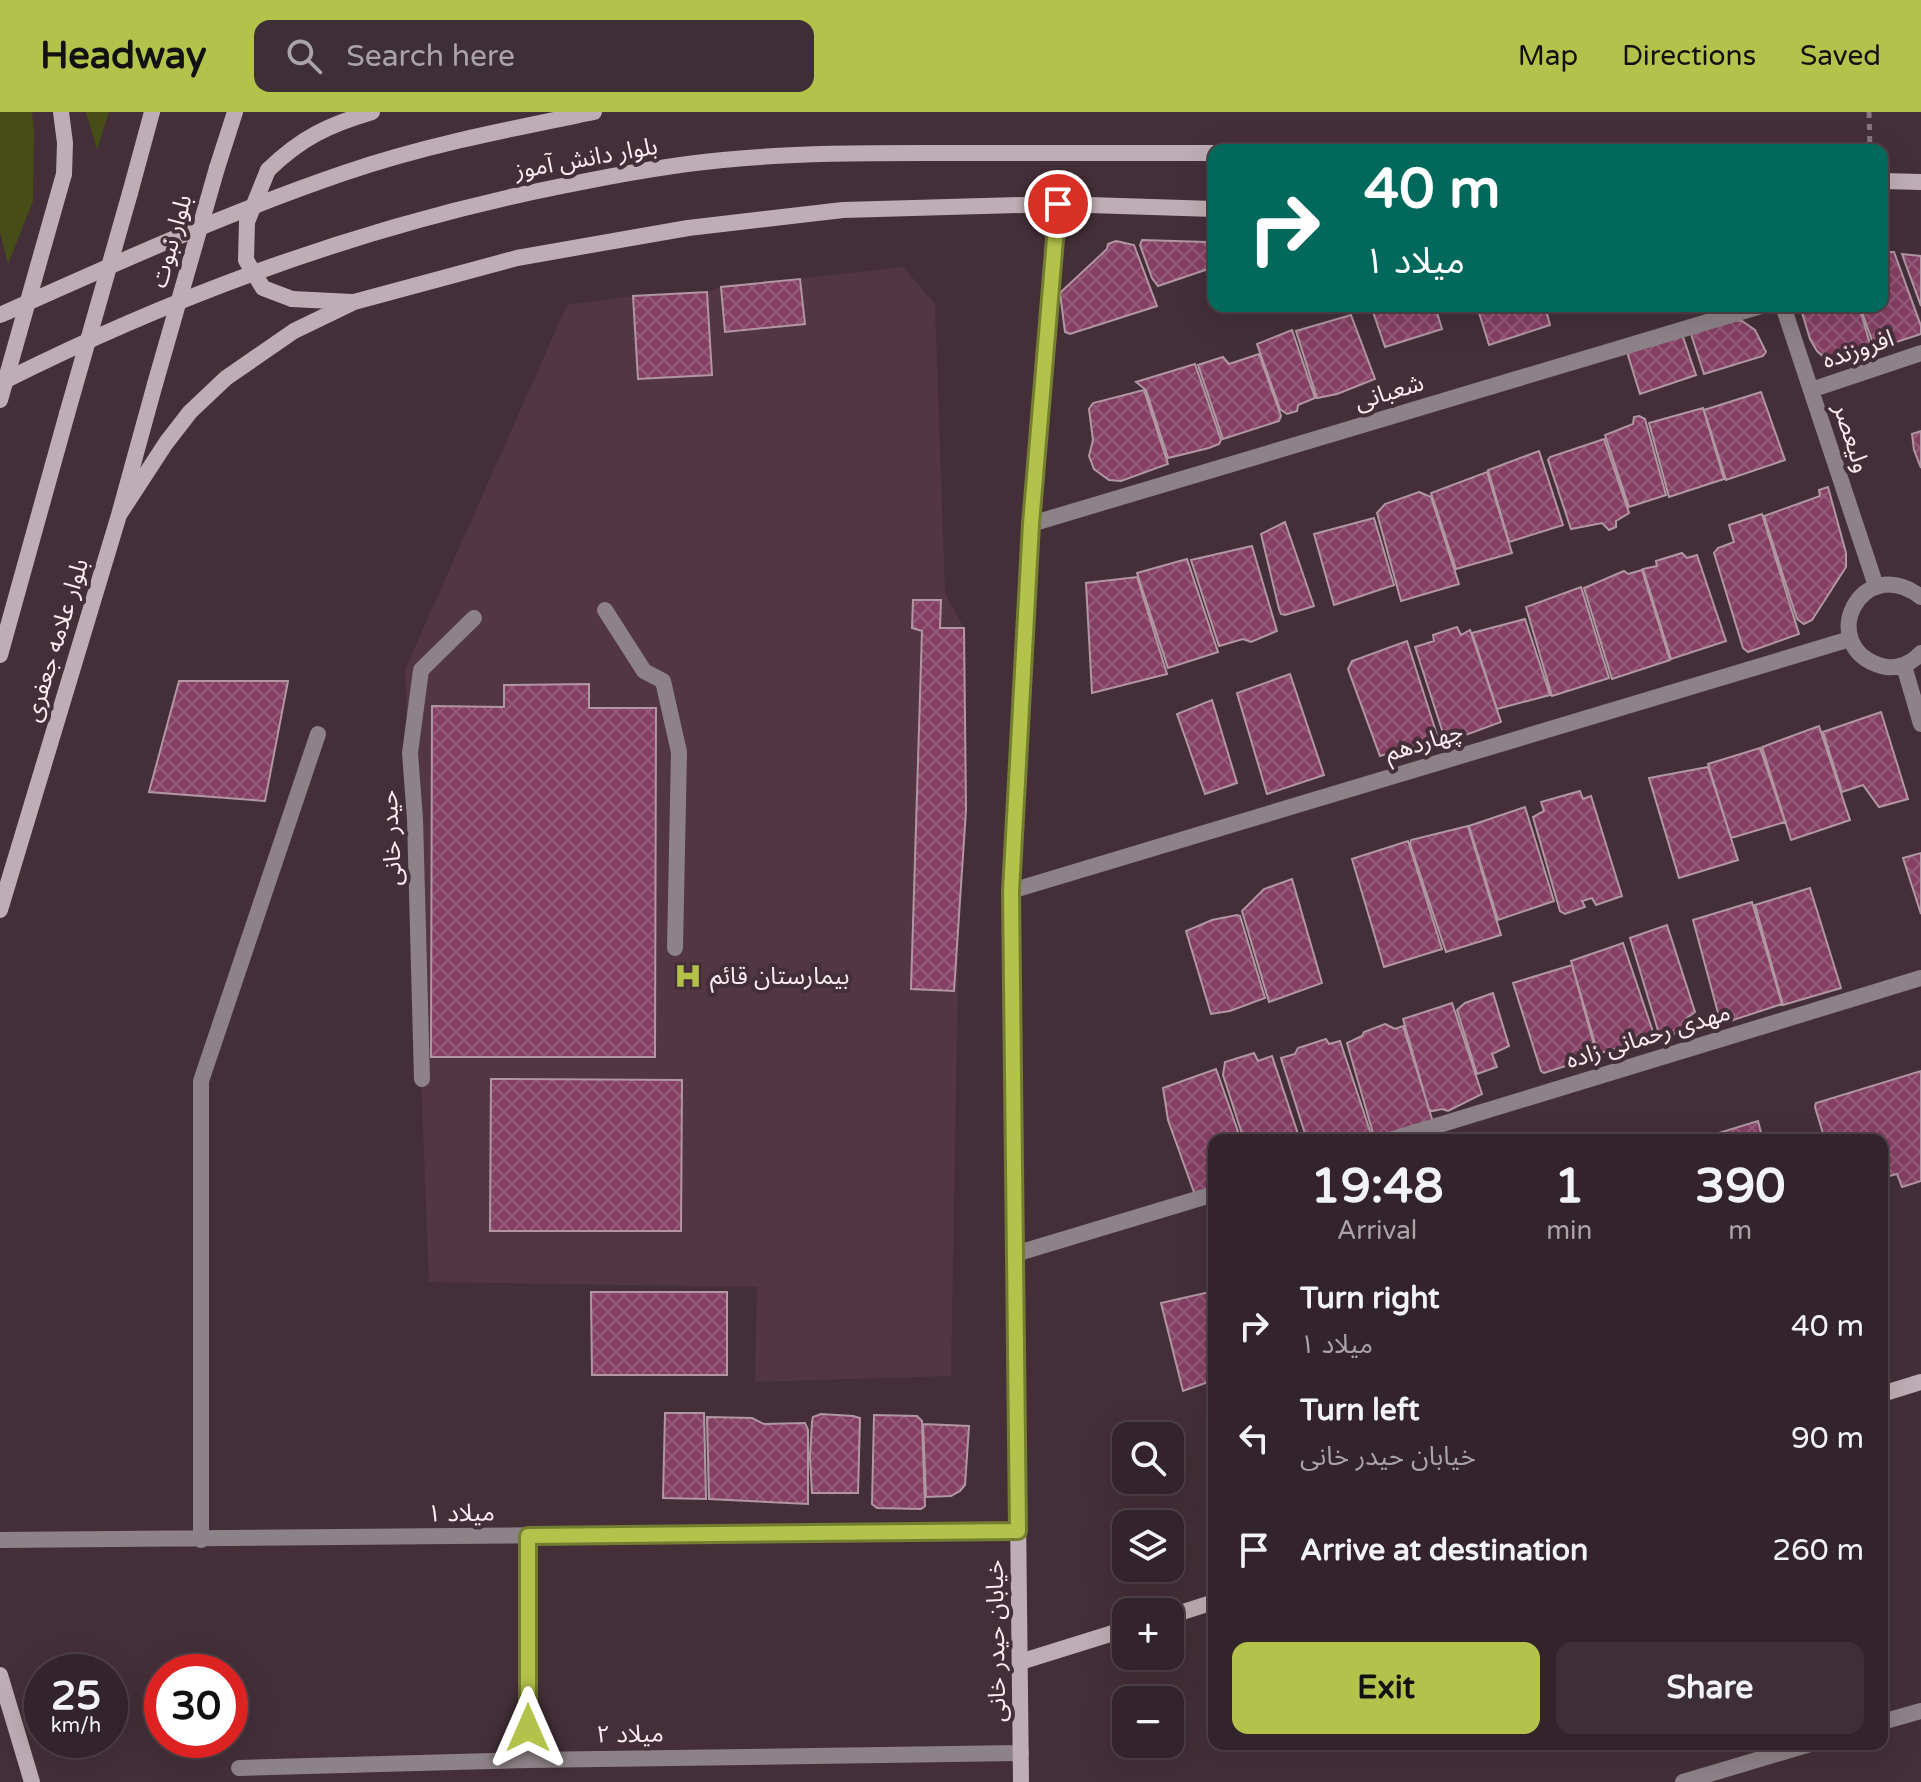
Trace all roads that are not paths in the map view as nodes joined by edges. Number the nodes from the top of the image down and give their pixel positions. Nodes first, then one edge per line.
1 (61, 112) edge
2 (152, 112) edge
3 (235, 112) edge
4 (372, 112) edge
5 (594, 112) edge
6 (1208, 153) edge
7 (1888, 181) edge
8 (1916, 182) edge
9 (1888, 188) edge
10 (1058, 204) junction
11 (1208, 209) edge
12 (354, 302) junction
13 (1741, 312) edge
14 (1785, 312) edge
15 (0, 315) edge
16 (1921, 353) edge
17 (0, 383) edge
18 (155, 384) joint
19 (1811, 390) junction
20 (0, 400) edge
21 (119, 515) junction
22 (1031, 524) junction
23 (1876, 586) junction
24 (1921, 597) edge
25 (605, 610) dead end
26 (474, 618) dead end
27 (1850, 639) junction
28 (1921, 653) edge
29 (0, 655) edge
30 (1904, 666) junction
31 (1921, 724) edge
32 (318, 734) dead end
33 (1011, 891) junction
34 (0, 910) edge
35 (675, 948) dead end
36 (1921, 978) edge
37 (422, 1079) dead end
38 (1410, 1134) edge
39 (1208, 1196) edge
40 (1015, 1254) junction
41 (1921, 1382) edge
42 (1888, 1392) edge
43 (1018, 1531) junction
44 (528, 1536) junction
45 (0, 1540) edge
46 (201, 1540) junction
47 (1208, 1604) edge
48 (1184, 1612) edge
49 (1112, 1633) edge
50 (1020, 1662) junction
51 (0, 1675) edge
52 (1921, 1711) edge
53 (1888, 1720) edge
54 (1790, 1750) edge
55 (1021, 1753) junction
56 (528, 1760) junction
57 (239, 1768) dead end
58 (32, 1782) edge
59 (1021, 1782) edge
60 (1683, 1782) edge

1 - 20 main road, bridge
2 - 29 main road, بلوار علامه جعفری, bridge
3 - 18 main road, بلوار نبوت, bridge
4 - 12 main road, bridge
5 - 15 main road, بلوار دانش آموز
6 - 17 main road, بلوار دانش آموز
7 - 8 main road
8 - 9 main road
10 - 11 main road
10 - 12 main road
10 - 22 main road, خیابان حیدر خانی
12 - 21 main road
13 - 22 street, شعبانی
14 - 19 street, ولیعصر
16 - 19 street, افروزنده
18 - 21 main road, بلوار علامه جعفری
19 - 23 street, ولیعصر
21 - 34 main road, بلوار علامه جعفری
22 - 33 main road, خیابان حیدر خانی
23 - 24 street
23 - 27 street
25 - 35 street
26 - 37 street, حیدر خانی
27 - 30 street
27 - 33 street, چهاردهم
28 - 30 street
30 - 31 street
32 - 46 street
33 - 40 main road, خیابان حیدر خانی
36 - 38 street, مهدی رحمانی زاده
39 - 40 street
40 - 43 main road, خیابان حیدر خانی
41 - 42 main road
43 - 44 street, میلاد ۱
43 - 50 main road, خیابان حیدر خانی
44 - 46 street, میلاد ۱
44 - 56 street
45 - 46 street, میلاد ۱
47 - 48 main road
49 - 50 main road
50 - 55 main road, خیابان حیدر خانی
51 - 58 main road
52 - 53 street
54 - 60 street
55 - 56 street, میلاد ۲
55 - 59 main road, خیابان حیدر خانی
56 - 57 street, میلاد ۲

